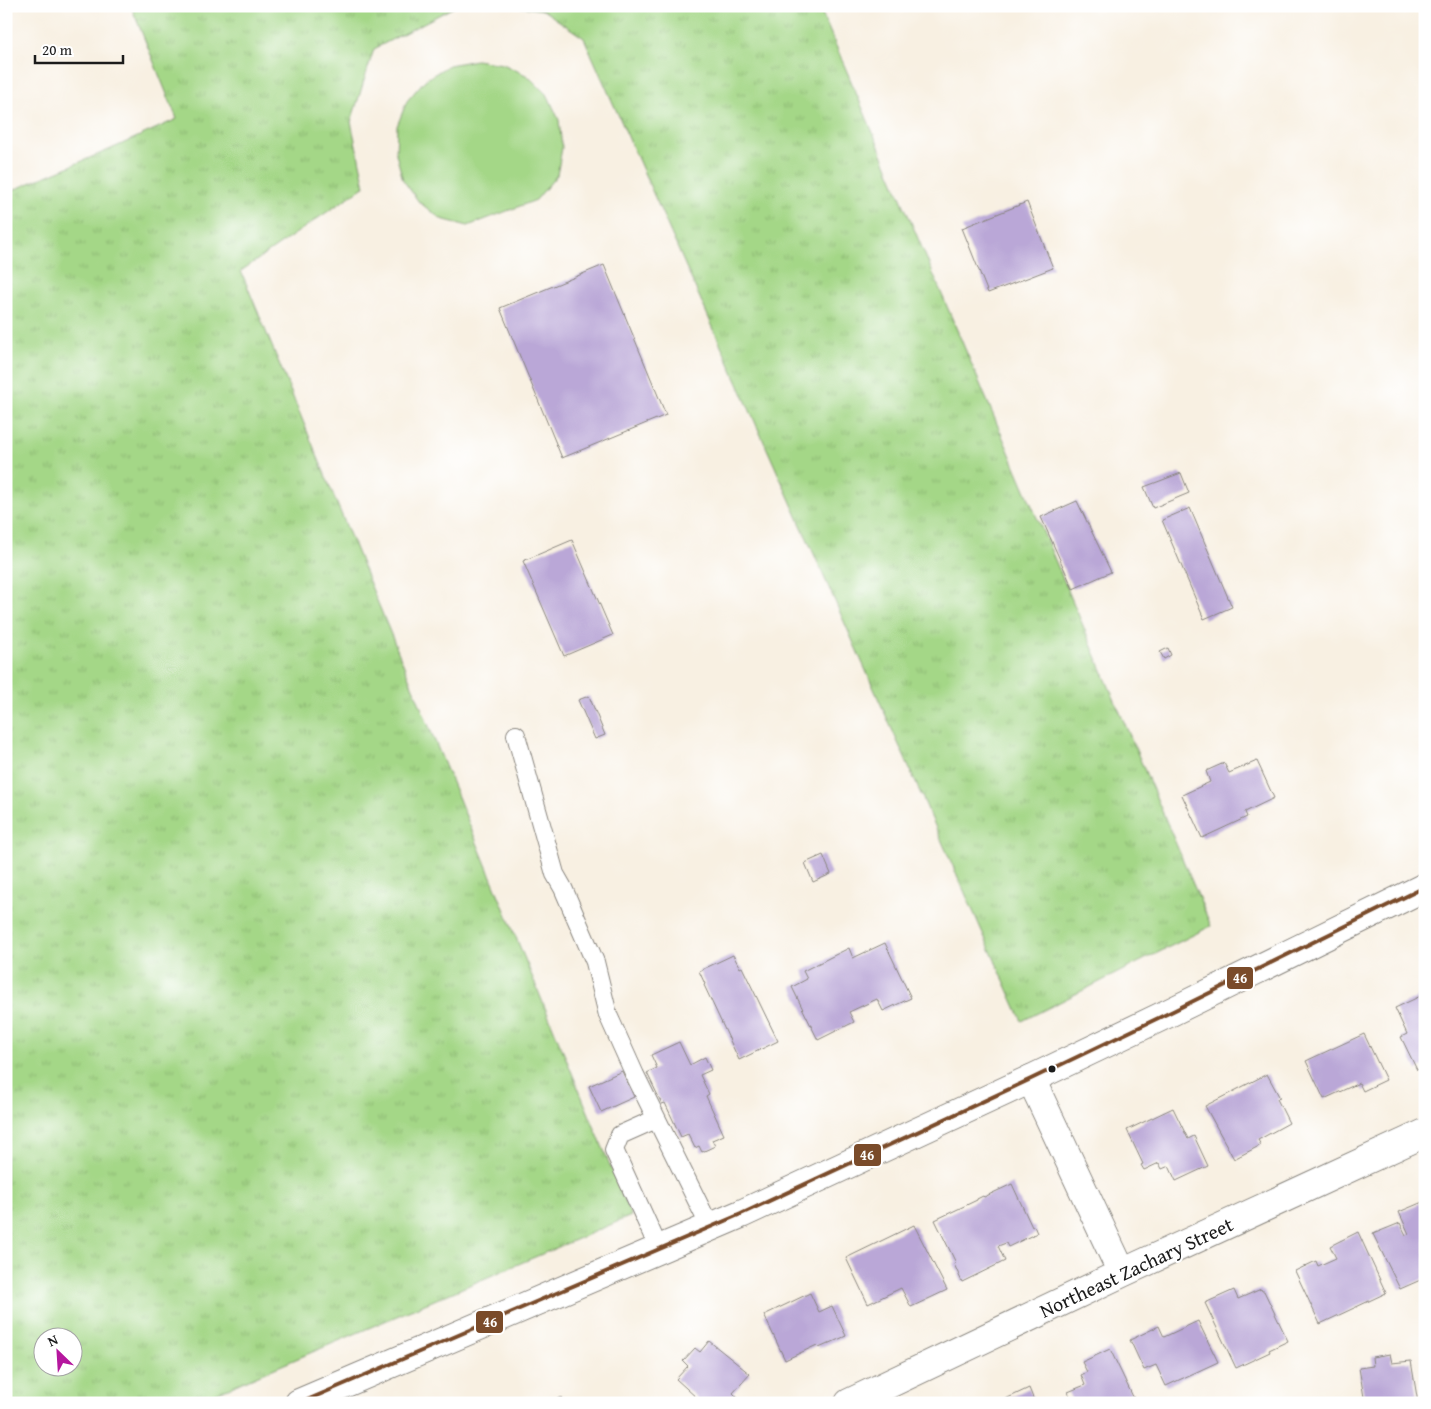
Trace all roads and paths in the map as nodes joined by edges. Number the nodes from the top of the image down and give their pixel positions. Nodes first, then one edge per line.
1 (516, 735) dead end
2 (1425, 887) edge
3 (1031, 1079) junction
4 (656, 1119) junction
5 (1425, 1133) edge
6 (710, 1227) junction
7 (659, 1249) junction
8 (1122, 1273) junction
9 (299, 1403) edge
10 (849, 1403) edge

1 - 4 lane
2 - 3 main road
3 - 6 main road
3 - 8 main road
4 - 6 lane
4 - 7 lane
5 - 8 main road, Northeast Zachary Street
6 - 7 main road
7 - 9 main road
8 - 10 main road, Northeast Zachary Street

